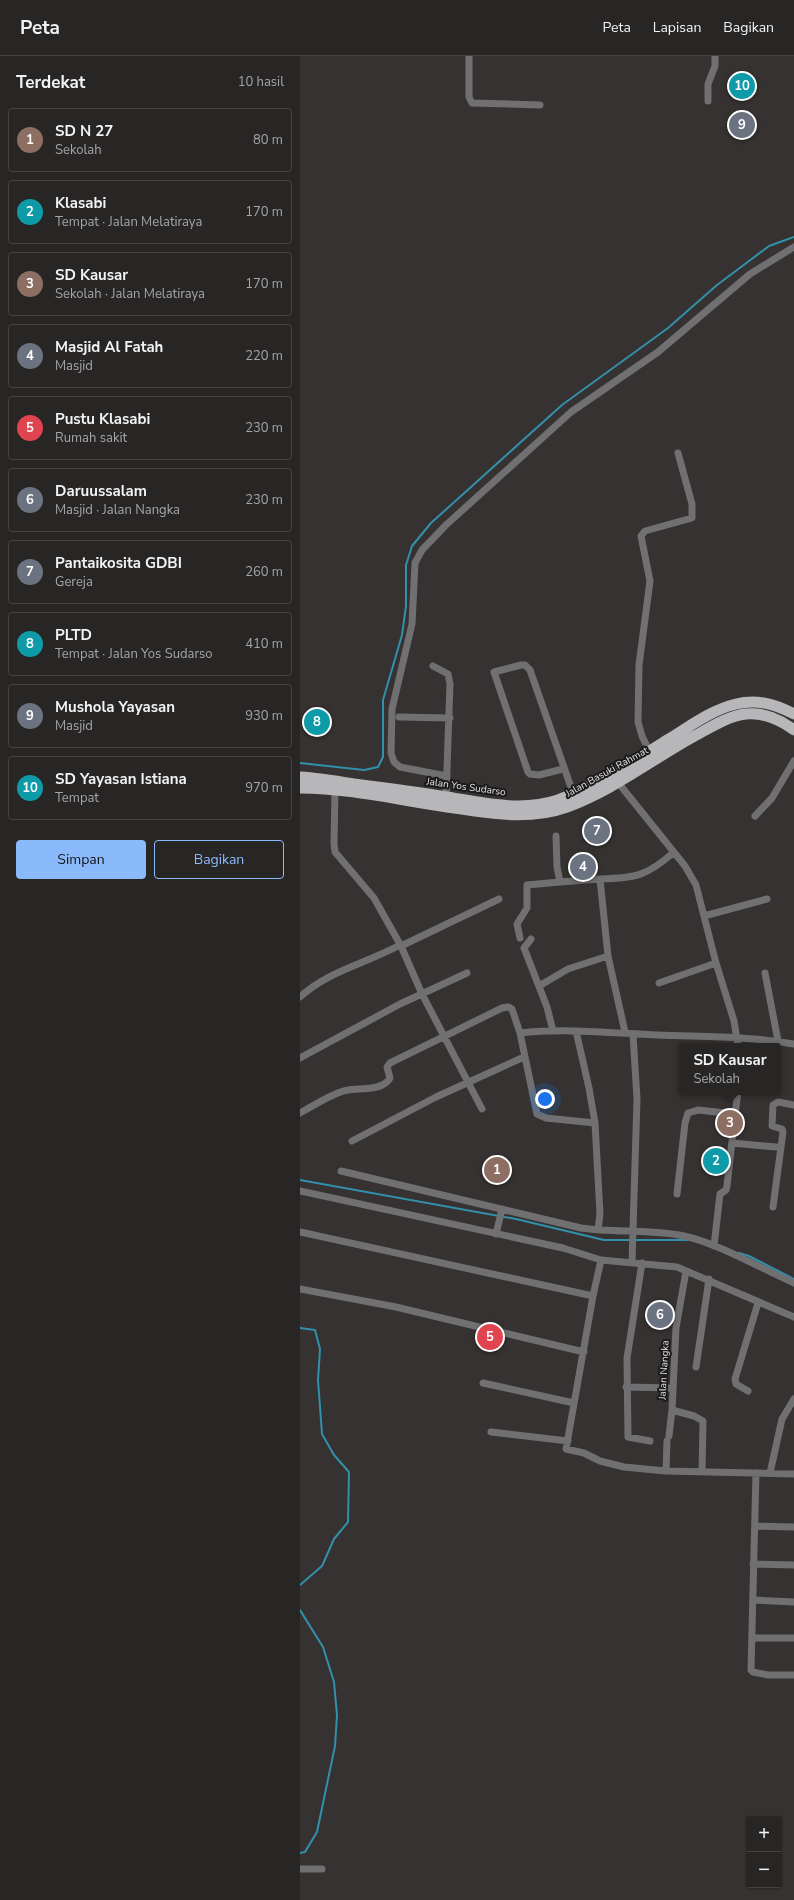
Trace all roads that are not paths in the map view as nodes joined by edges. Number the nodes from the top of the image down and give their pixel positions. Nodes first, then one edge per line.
1 (469, 56) edge
2 (715, 56) edge
3 (708, 101) dead end
4 (540, 105) dead end
5 (794, 247) edge
6 (678, 453) dead end
7 (433, 666) dead end
8 (794, 714) edge
9 (399, 717) dead end
10 (450, 718) junction
11 (794, 730) edge
12 (649, 751) junction
13 (794, 761) edge
14 (563, 769) junction
15 (447, 776) junction
16 (300, 777) edge
17 (614, 778) junction
18 (300, 788) edge
19 (335, 790) junction
20 (573, 793) junction
21 (446, 797) junction
22 (755, 816) dead end
23 (556, 836) dead end
24 (674, 852) junction
25 (600, 879) junction
26 (560, 882) junction
27 (499, 899) dead end
28 (767, 899) dead end
29 (704, 916) junction
30 (520, 938) dead end
31 (531, 939) dead end
32 (400, 946) junction
33 (608, 956) junction
34 (716, 963) junction
35 (467, 973) dead end
36 (765, 973) dead end
37 (659, 982) dead end
38 (540, 986) junction
39 (422, 994) junction
40 (300, 997) edge
41 (553, 1031) junction
42 (576, 1031) junction
43 (625, 1032) junction
44 (520, 1033) junction
45 (633, 1034) junction
46 (444, 1037) junction
47 (737, 1038) junction
48 (778, 1041) junction
49 (738, 1043) edge
50 (794, 1044) edge
51 (524, 1057) junction
52 (300, 1058) edge
53 (468, 1084) junction
54 (738, 1095) edge
55 (794, 1105) edge
56 (482, 1110) dead end
57 (300, 1113) edge
58 (735, 1114) junction
59 (594, 1123) junction
60 (352, 1141) dead end
61 (732, 1143) junction
62 (776, 1147) dead end
63 (341, 1171) dead end
64 (300, 1191) edge
65 (676, 1194) dead end
66 (774, 1207) dead end
67 (501, 1212) junction
68 (598, 1230) junction
69 (497, 1231) junction
70 (300, 1232) edge
71 (632, 1234) junction
72 (714, 1246) junction
73 (601, 1260) junction
74 (632, 1260) junction
75 (642, 1263) junction
76 (686, 1271) junction
77 (709, 1279) junction
78 (794, 1283) edge
79 (300, 1289) edge
80 (593, 1296) junction
81 (758, 1303) junction
82 (794, 1317) edge
83 (584, 1352) junction
84 (696, 1366) dead end
85 (483, 1383) dead end
86 (626, 1387) junction
87 (673, 1388) junction
88 (748, 1391) dead end
89 (794, 1399) edge
90 (574, 1403) junction
91 (672, 1410) junction
92 (491, 1432) dead end
93 (568, 1441) junction
94 (650, 1441) dead end
95 (666, 1471) junction
96 (702, 1472) junction
97 (756, 1473) junction
98 (770, 1473) junction
99 (794, 1474) edge
100 (755, 1526) junction
101 (794, 1527) edge
102 (753, 1564) junction
103 (794, 1565) edge
104 (753, 1600) junction
105 (794, 1602) edge
106 (752, 1638) junction
107 (794, 1638) edge
108 (794, 1675) edge
109 (300, 1869) edge
110 (322, 1869) dead end

1 - 4 street
2 - 3 street
5 - 15 street
6 - 12 street
7 - 10 street
8 - 12 highway, Jalan Yos Sudarso
9 - 10 street
10 - 15 street
11 - 17 highway, Jalan Basuki Rahmat
12 - 17 highway, Jalan Yos Sudarso
13 - 22 street
14 - 14 street
14 - 20 street
15 - 21 street
16 - 21 highway, Jalan Yos Sudarso
17 - 19 highway, Jalan Basuki Rahmat
17 - 20 highway, Jalan Yos Sudarso
17 - 24 street
18 - 19 highway, Jalan Basuki Rahmat
19 - 32 street
20 - 21 highway, Jalan Yos Sudarso
23 - 26 street
24 - 25 street
24 - 29 street
25 - 26 street
25 - 33 street
26 - 30 street
27 - 32 street
28 - 29 street
29 - 34 street
31 - 38 street
32 - 39 street
32 - 40 street
33 - 38 street
33 - 43 street
34 - 37 street
34 - 47 street
35 - 39 street
36 - 48 street
38 - 41 street
39 - 46 street
39 - 52 street
41 - 42 street
41 - 44 street
42 - 43 street
42 - 59 street
43 - 45 street
44 - 46 street
44 - 51 street
45 - 47 street
45 - 71 street
46 - 53 street
46 - 57 street
47 - 48 street
47 - 49 street
48 - 50 street
51 - 53 street
51 - 59 street
53 - 56 street
53 - 60 street
54 - 58 street
55 - 66 street
58 - 61 street
58 - 65 street
59 - 68 street
61 - 62 street
61 - 72 street
63 - 67 street
64 - 69 street
67 - 68 street
67 - 69 street
68 - 71 street
69 - 73 street
70 - 80 street
71 - 72 street
71 - 74 street
72 - 78 street
73 - 74 street
73 - 80 street
74 - 75 street
75 - 76 street
75 - 86 street
76 - 77 street
76 - 87 street, Jalan Nangka
77 - 81 street
77 - 84 street
79 - 83 street
80 - 83 street
81 - 82 street
81 - 88 street
83 - 90 street
85 - 90 street
86 - 87 street
86 - 94 street
87 - 91 street, Jalan Nangka
89 - 98 street
90 - 93 street
91 - 95 street
91 - 96 street, Jalan Nangka
92 - 93 street
93 - 95 street
95 - 96 street
96 - 97 street
97 - 98 street
97 - 100 street
98 - 99 street
100 - 101 street
100 - 102 street
102 - 103 street
102 - 104 street
104 - 105 street
104 - 106 street
106 - 107 street
106 - 108 street
109 - 110 street

